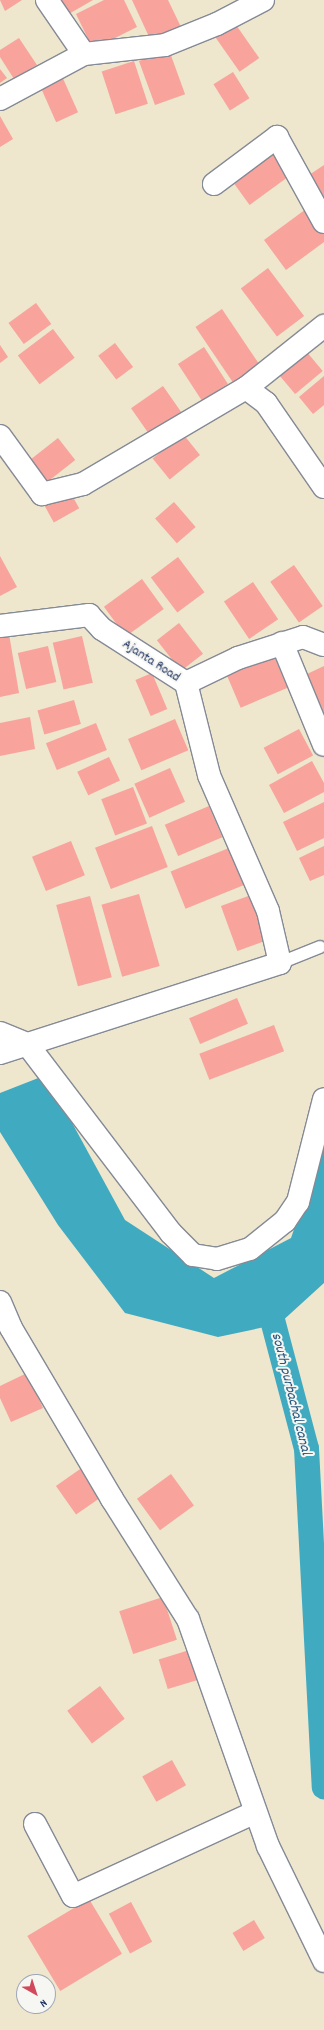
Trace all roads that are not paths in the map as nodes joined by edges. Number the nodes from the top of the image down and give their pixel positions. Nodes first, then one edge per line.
1 (47, 0) edge
2 (263, 0) edge
3 (84, 54) junction
4 (0, 99) edge
5 (214, 184) dead end
6 (324, 222) edge
7 (324, 326) edge
8 (246, 388) junction
9 (0, 436) edge
10 (324, 487) edge
11 (0, 626) edge
12 (282, 643) junction
13 (324, 645) edge
14 (186, 683) junction
15 (324, 745) edge
16 (320, 947) dead end
17 (280, 963) junction
18 (27, 1044) junction
19 (1, 1046) edge
20 (324, 1099) edge
21 (0, 1302) edge
22 (256, 1812) junction
23 (35, 1824) dead end
24 (324, 1961) edge

1 - 3 street
2 - 3 street
3 - 4 street
5 - 6 street
7 - 8 street
8 - 9 street
8 - 10 street
11 - 14 street, Ajanta Road
12 - 13 street, Ajanta Road
12 - 14 street, Ajanta Road
12 - 15 street
14 - 17 street
16 - 17 lane
17 - 18 street
18 - 19 street
18 - 20 street
21 - 22 street
22 - 23 street
22 - 24 street

